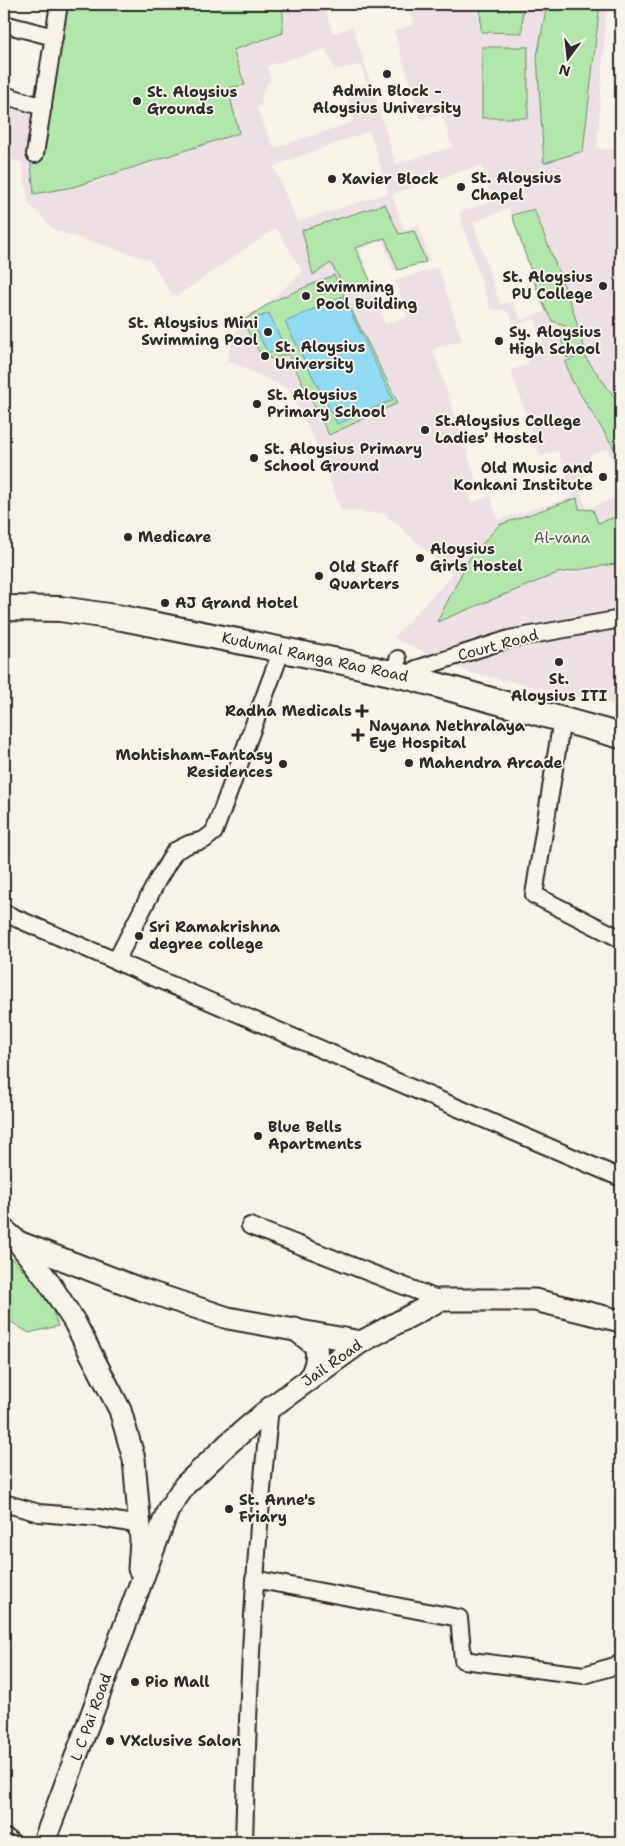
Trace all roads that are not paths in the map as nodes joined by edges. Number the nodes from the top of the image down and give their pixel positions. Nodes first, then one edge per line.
1 (60, 4) edge
2 (4, 24) edge
3 (54, 38) junction
4 (4, 95) edge
5 (42, 107) junction
6 (35, 154) dead end
7 (4, 608) edge
8 (621, 619) edge
9 (282, 649) junction
10 (402, 671) junction
11 (562, 719) junction
12 (621, 736) edge
13 (4, 913) edge
14 (621, 939) edge
15 (116, 961) junction
16 (621, 1178) edge
17 (250, 1226) dead end
18 (11, 1236) edge
19 (440, 1300) junction
20 (621, 1321) edge
21 (295, 1329) junction
22 (361, 1342) junction
23 (309, 1380) junction
24 (270, 1408) junction
25 (4, 1503) edge
26 (140, 1525) junction
27 (254, 1579) junction
28 (137, 1592) junction
29 (621, 1664) edge
30 (4, 1840) edge
31 (8, 1842) edge
32 (44, 1842) edge
33 (244, 1842) edge

1 - 3 street
2 - 3 street
3 - 5 street
4 - 5 street
5 - 6 street
7 - 9 main road, Kudumal Ranga Rao Road
8 - 10 street, Court Road
9 - 10 main road, Kudumal Ranga Rao Road
9 - 15 street
10 - 11 main road, Kudumal Ranga Rao Road
11 - 12 main road, Kudumal Ranga Rao Road
11 - 14 street
13 - 15 street
15 - 16 street
17 - 19 street
18 - 21 street
18 - 26 street
19 - 20 street, Jail Road
19 - 22 street, Jail Road
21 - 22 street
21 - 23 street
22 - 23 street, Jail Road
23 - 24 street, Jail Road
24 - 27 street
24 - 28 street, Jail Road
25 - 26 street
26 - 28 street
27 - 29 street
27 - 33 street
28 - 32 street, L C Pai Road
30 - 31 street

